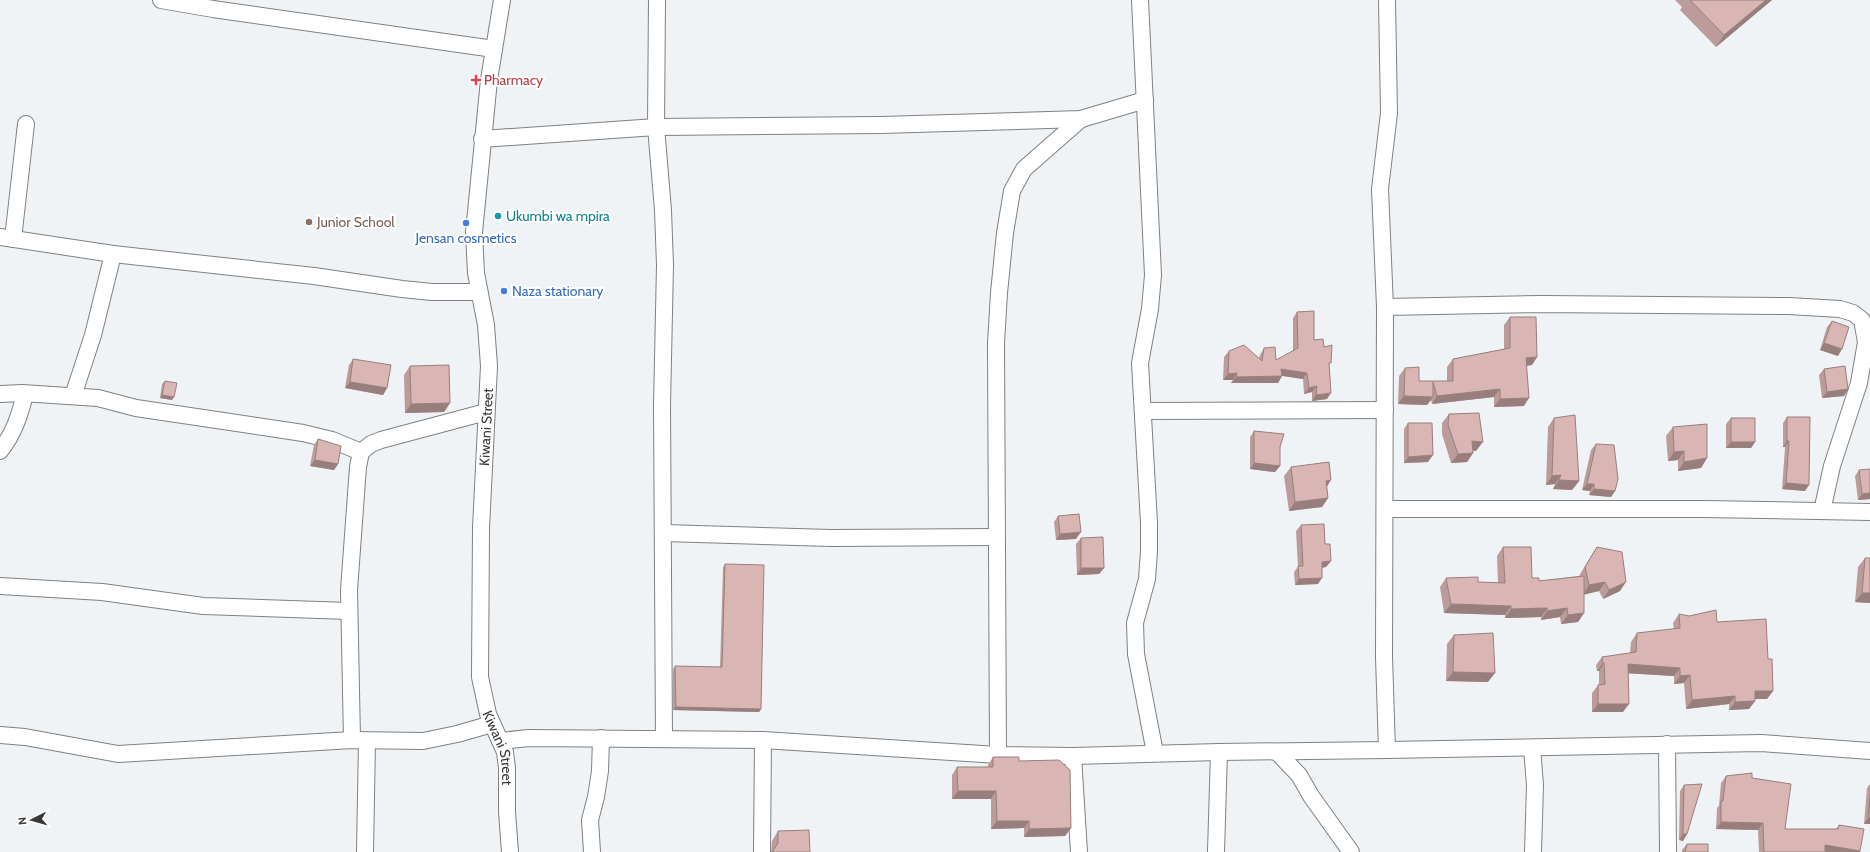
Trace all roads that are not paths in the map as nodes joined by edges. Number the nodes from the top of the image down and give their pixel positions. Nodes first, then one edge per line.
1 (161, 0) edge
2 (502, 0) edge
3 (657, 0) edge
4 (1140, 0) edge
5 (1387, 0) edge
6 (494, 49) junction
7 (1145, 100) junction
8 (1081, 119) junction
9 (26, 124) dead end
10 (656, 127) junction
11 (482, 139) junction
12 (6, 238) edge
13 (113, 254) junction
14 (478, 292) junction
15 (1385, 307) junction
16 (0, 394) edge
17 (25, 394) junction
18 (74, 396) junction
19 (1385, 410) junction
20 (1143, 411) junction
21 (486, 412) junction
22 (0, 451) edge
23 (361, 452) junction
24 (1385, 509) junction
25 (1822, 512) junction
26 (1870, 512) edge
27 (664, 533) junction
28 (996, 537) junction
29 (0, 586) edge
30 (349, 611) junction
31 (492, 724) junction
32 (0, 735) edge
33 (601, 738) junction
34 (664, 738) junction
35 (763, 740) junction
36 (359, 741) junction
37 (500, 741) junction
38 (1666, 744) junction
39 (1532, 748) junction
40 (1386, 750) junction
41 (1870, 751) edge
42 (1219, 752) junction
43 (1277, 752) junction
44 (1155, 753) junction
45 (998, 755) junction
46 (1073, 756) junction
47 (365, 852) edge
48 (510, 852) edge
49 (592, 852) edge
50 (762, 852) edge
51 (1079, 852) edge
52 (1216, 852) edge
53 (1351, 852) edge
54 (1533, 852) edge
55 (1668, 852) edge

1 - 6 street
2 - 6 street, Kiwani Street
3 - 10 street
4 - 7 street
5 - 15 street
6 - 11 street, Kiwani Street
7 - 8 street
7 - 20 street
8 - 10 street
8 - 28 street
9 - 12 street
10 - 11 street
10 - 27 street
11 - 14 street, Kiwani Street
12 - 13 street
13 - 14 street
13 - 18 street
14 - 21 street, Kiwani Street
15 - 19 street
15 - 25 street
16 - 17 street
17 - 18 street
17 - 22 street
18 - 23 street
19 - 20 street
19 - 24 street
20 - 44 street
21 - 23 street
21 - 31 street, Kiwani Street
23 - 30 street
24 - 25 street
24 - 40 street
25 - 26 street
27 - 28 street
27 - 34 street
28 - 45 street
29 - 30 street
30 - 36 street
31 - 36 street
31 - 37 street, Kiwani Street
32 - 36 street
33 - 34 street
33 - 37 street
33 - 49 street
34 - 35 street
35 - 45 street
35 - 50 street
36 - 47 street
37 - 48 street, Kiwani Street
38 - 39 street
38 - 41 street
38 - 55 street
39 - 40 street
39 - 54 street
40 - 43 street
42 - 43 street
42 - 44 street
42 - 52 street
43 - 53 street
44 - 46 street
45 - 46 street
46 - 51 street

